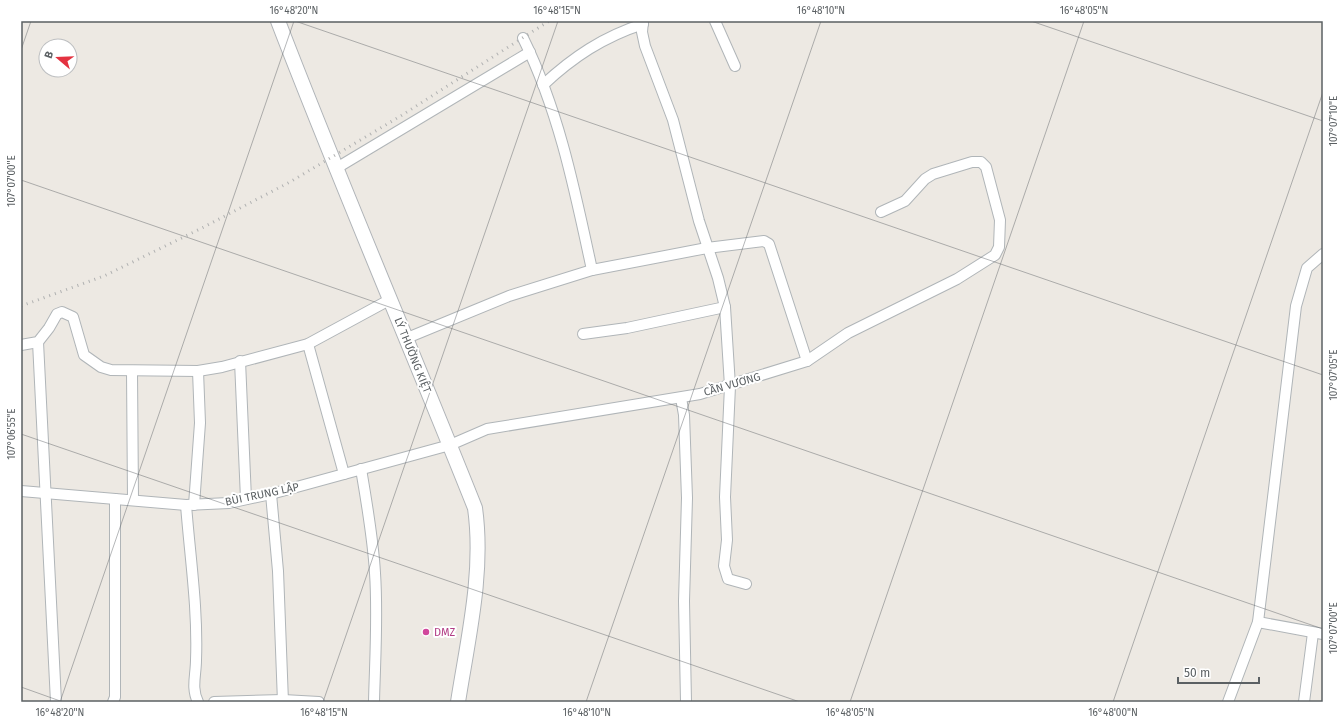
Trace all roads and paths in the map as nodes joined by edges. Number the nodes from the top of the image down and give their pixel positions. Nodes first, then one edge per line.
1 (278, 21) edge
2 (715, 21) edge
3 (643, 23) edge
4 (523, 38) dead end
5 (530, 52) junction
6 (735, 66) dead end
7 (544, 85) junction
8 (335, 169) junction
9 (881, 212) dead end
10 (708, 248) junction
11 (1323, 254) edge
12 (592, 270) junction
13 (391, 299) junction
14 (725, 307) junction
15 (583, 334) dead end
16 (407, 338) junction
17 (38, 342) junction
18 (308, 344) junction
19 (21, 345) edge
20 (240, 361) junction
21 (807, 361) junction
22 (132, 371) junction
23 (198, 371) junction
24 (730, 386) junction
25 (681, 398) junction
26 (450, 445) junction
27 (361, 469) junction
28 (344, 474) junction
29 (21, 491) edge
30 (45, 493) junction
31 (271, 494) junction
32 (115, 499) junction
33 (246, 499) junction
34 (133, 500) junction
35 (190, 505) junction
36 (746, 584) dead end
37 (1258, 622) junction
38 (1318, 634) edge
39 (283, 701) edge
40 (56, 702) edge
41 (113, 702) edge
42 (198, 702) edge
43 (214, 702) edge
44 (319, 702) edge
45 (374, 702) edge
46 (458, 702) edge
47 (686, 702) edge
48 (1228, 702) edge
49 (1304, 702) edge

1 - 8 main road, LÝ THƯỜNG KIỆT
2 - 6 street
3 - 7 street
3 - 10 street
4 - 5 street
5 - 7 street
5 - 8 street
7 - 12 street
8 - 13 main road, LÝ THƯỜNG KIỆT
9 - 21 street, CẦN VƯƠNG
10 - 12 street
10 - 14 street
10 - 21 street
11 - 37 street
12 - 16 street
13 - 16 main road, LÝ THƯỜNG KIỆT
13 - 18 street
14 - 15 street
14 - 24 street
16 - 26 main road, LÝ THƯỜNG KIỆT
17 - 19 street
17 - 22 street
17 - 30 street
18 - 20 street
18 - 28 street
20 - 23 street
20 - 33 street
21 - 24 street, CẦN VƯƠNG
22 - 23 street
22 - 34 street
23 - 35 street
24 - 25 street, CẦN VƯƠNG
24 - 36 street
25 - 26 street, CẦN VƯƠNG
25 - 47 street
26 - 27 street, BÙI TRUNG LẬP
26 - 46 main road, LÝ THƯỜNG KIỆT
27 - 28 street, BÙI TRUNG LẬP
27 - 45 street
28 - 31 street, BÙI TRUNG LẬP
29 - 30 street, BÙI TRUNG LẬP
30 - 32 street, BÙI TRUNG LẬP
30 - 40 street
31 - 33 street, BÙI TRUNG LẬP
31 - 39 street
32 - 34 street, BÙI TRUNG LẬP
32 - 41 street
33 - 35 street, BÙI TRUNG LẬP
34 - 35 street, BÙI TRUNG LẬP
35 - 42 street
37 - 38 street
37 - 48 street
38 - 49 street
39 - 43 street
39 - 44 street

